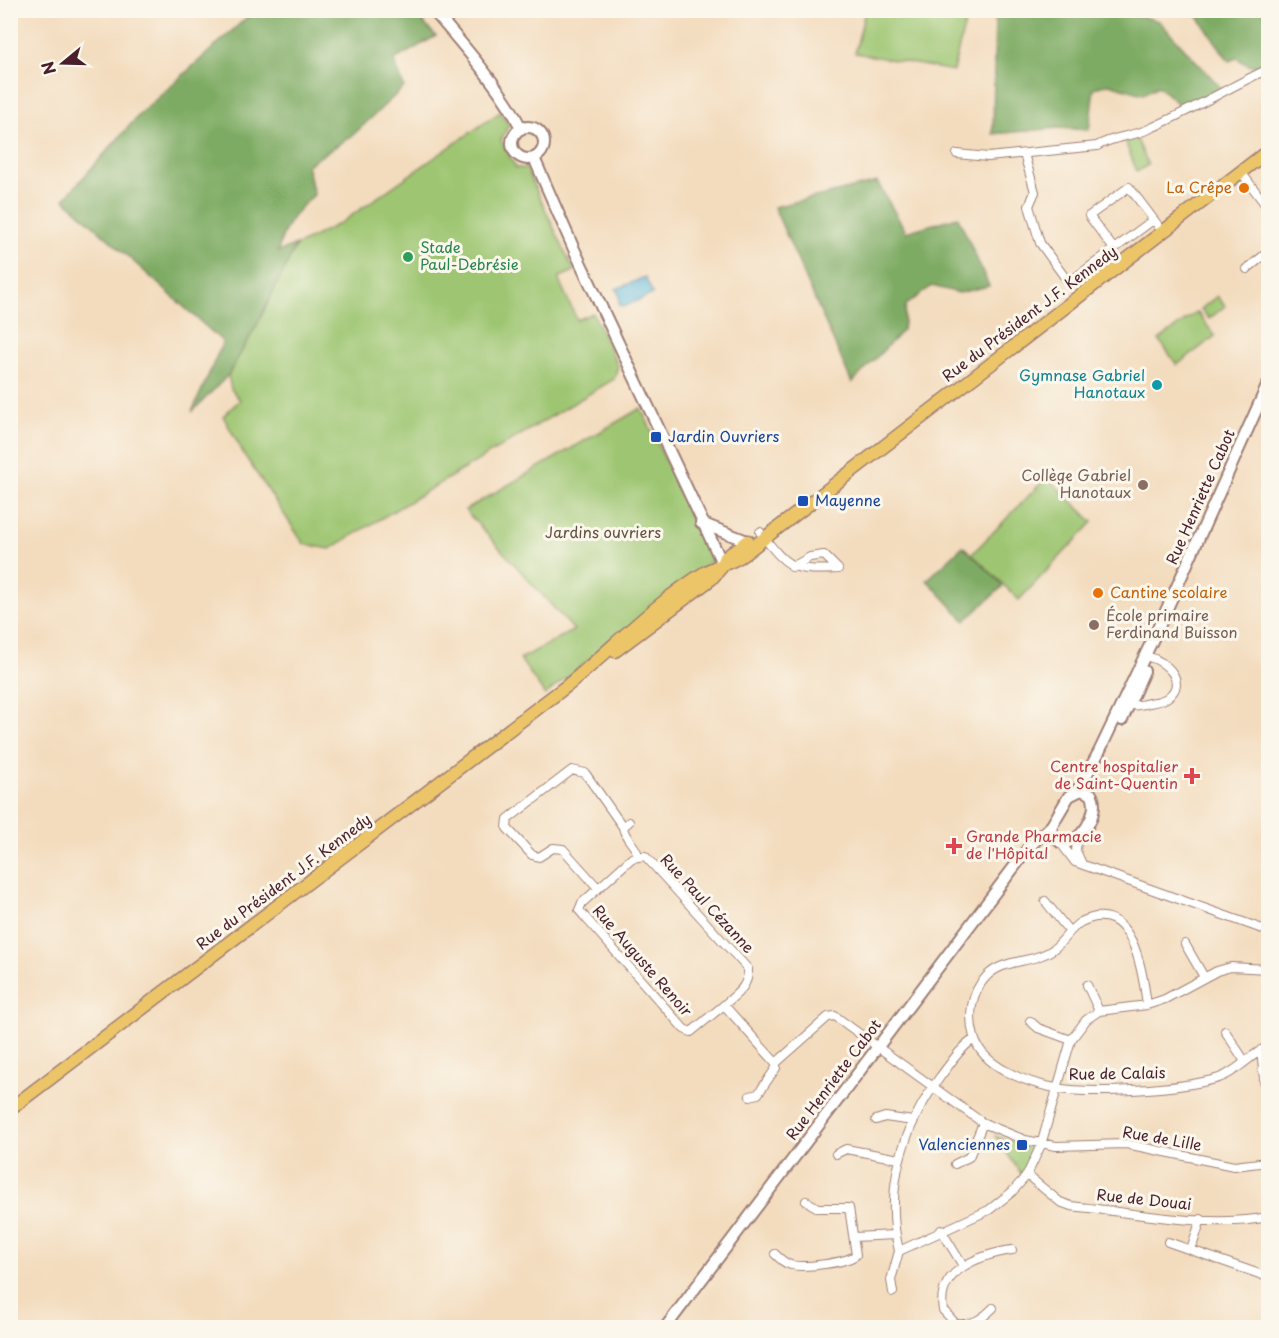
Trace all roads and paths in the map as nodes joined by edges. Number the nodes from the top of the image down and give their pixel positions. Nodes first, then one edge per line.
1 (433, 10) edge
2 (1269, 69) edge
3 (521, 129) junction
4 (1269, 151) edge
5 (957, 154) dead end
6 (1024, 154) junction
7 (534, 158) junction
8 (1241, 172) junction
9 (1269, 208) edge
10 (1153, 219) junction
11 (1163, 232) junction
12 (1114, 249) junction
13 (1269, 252) edge
14 (1247, 269) dead end
15 (1269, 384) edge
16 (701, 523) junction
17 (763, 535) junction
18 (747, 541) junction
19 (723, 565) junction
20 (792, 567) junction
21 (1161, 622) junction
22 (1149, 657) junction
23 (1138, 668) junction
24 (1130, 705) junction
25 (1078, 790) junction
26 (1091, 794) junction
27 (1052, 825) junction
28 (1077, 840) junction
29 (1058, 841) junction
30 (1027, 852) junction
31 (638, 855) junction
32 (1083, 865) junction
33 (608, 879) joint
34 (598, 888) junction
35 (1045, 901) dead end
36 (1069, 931) junction
37 (1269, 931) edge
38 (1185, 944) dead end
39 (1269, 969) edge
40 (1204, 976) junction
41 (1087, 985) dead end
42 (724, 1005) junction
43 (1147, 1005) junction
44 (1099, 1011) junction
45 (1030, 1021) dead end
46 (1225, 1031) dead end
47 (974, 1040) junction
48 (1071, 1040) junction
49 (879, 1045) junction
50 (1265, 1048) edge
51 (1244, 1060) junction
52 (776, 1063) junction
53 (934, 1086) junction
54 (1056, 1088) junction
55 (1269, 1093) edge
56 (750, 1096) dead end
57 (10, 1109) edge
58 (876, 1120) dead end
59 (913, 1121) junction
60 (983, 1123) junction
61 (1041, 1145) junction
62 (836, 1154) dead end
63 (899, 1159) junction
64 (1269, 1162) edge
65 (956, 1164) dead end
66 (1027, 1175) junction
67 (806, 1201) dead end
68 (1269, 1217) edge
69 (1201, 1220) junction
70 (941, 1230) junction
71 (895, 1235) junction
72 (854, 1238) junction
73 (1168, 1242) dead end
74 (1012, 1250) dead end
75 (1191, 1250) junction
76 (899, 1251) junction
77 (776, 1254) dead end
78 (963, 1266) junction
79 (1269, 1277) edge
80 (893, 1292) dead end
81 (993, 1308) dead end
82 (665, 1328) edge

1 - 3 street
2 - 6 street
3 - 7 street
3 - 7 street
4 - 8 main road, Rue du Président J.F. Kennedy
5 - 6 street
6 - 12 street
7 - 16 street
8 - 9 street
8 - 11 main road, Rue du Président J.F. Kennedy
10 - 11 street
10 - 12 street
10 - 12 street
11 - 17 main road, Rue du Président J.F. Kennedy
13 - 14 street
15 - 21 street, Rue Henriette Cabot
16 - 18 street
16 - 19 street
17 - 18 main road, Rue du Président J.F. Kennedy
17 - 19 main road, Rue du Président J.F. Kennedy
17 - 20 street
18 - 19 main road, Rue du Président J.F. Kennedy
19 - 57 main road, Rue du Président J.F. Kennedy
20 - 20 street
21 - 22 street, Rue Henriette Cabot
21 - 23 street, Rue Henriette Cabot
22 - 24 street, Rue Henriette Cabot
22 - 24 street
23 - 24 street
23 - 25 street, Rue Henriette Cabot
24 - 26 street, Rue Henriette Cabot
25 - 26 street
25 - 27 street, Rue Henriette Cabot
26 - 28 street, Rue Henriette Cabot
27 - 29 street
27 - 30 street, Rue Henriette Cabot
28 - 29 street, Rue Henriette Cabot
28 - 32 street
29 - 30 street, Rue Henriette Cabot
29 - 32 street
30 - 49 street, Rue Henriette Cabot
31 - 33 street, Rue Paul Cézanne
31 - 34 street
31 - 42 street, Rue Paul Cézanne
32 - 37 street
33 - 34 street, Rue Auguste Renoir
34 - 42 street, Rue Auguste Renoir
35 - 36 street
36 - 43 street
36 - 47 street
38 - 40 street
39 - 40 street
40 - 43 street
41 - 44 street
42 - 52 street
43 - 44 street
44 - 48 street
45 - 48 street
46 - 51 street
47 - 53 street
47 - 54 street, Rue de Calais
48 - 54 street
49 - 52 street
49 - 53 street, Rue de Lille
49 - 82 street, Rue Henriette Cabot
50 - 51 street, Rue de Calais
50 - 55 street, Rue de Calais
51 - 54 street, Rue de Calais
52 - 56 street
53 - 59 street
53 - 60 street, Rue de Lille
54 - 61 street
58 - 59 street
59 - 63 street
60 - 61 street, Rue de Lille
60 - 65 street
61 - 64 street, Rue de Lille
61 - 66 street
62 - 63 street
63 - 71 street
66 - 69 street, Rue de Douai
66 - 70 street
67 - 72 street
68 - 69 street, Rue de Douai
69 - 75 street
70 - 76 street
70 - 78 street
71 - 72 street
71 - 76 street
72 - 77 street
73 - 75 street
74 - 78 street
75 - 79 street
76 - 80 street
78 - 81 street

